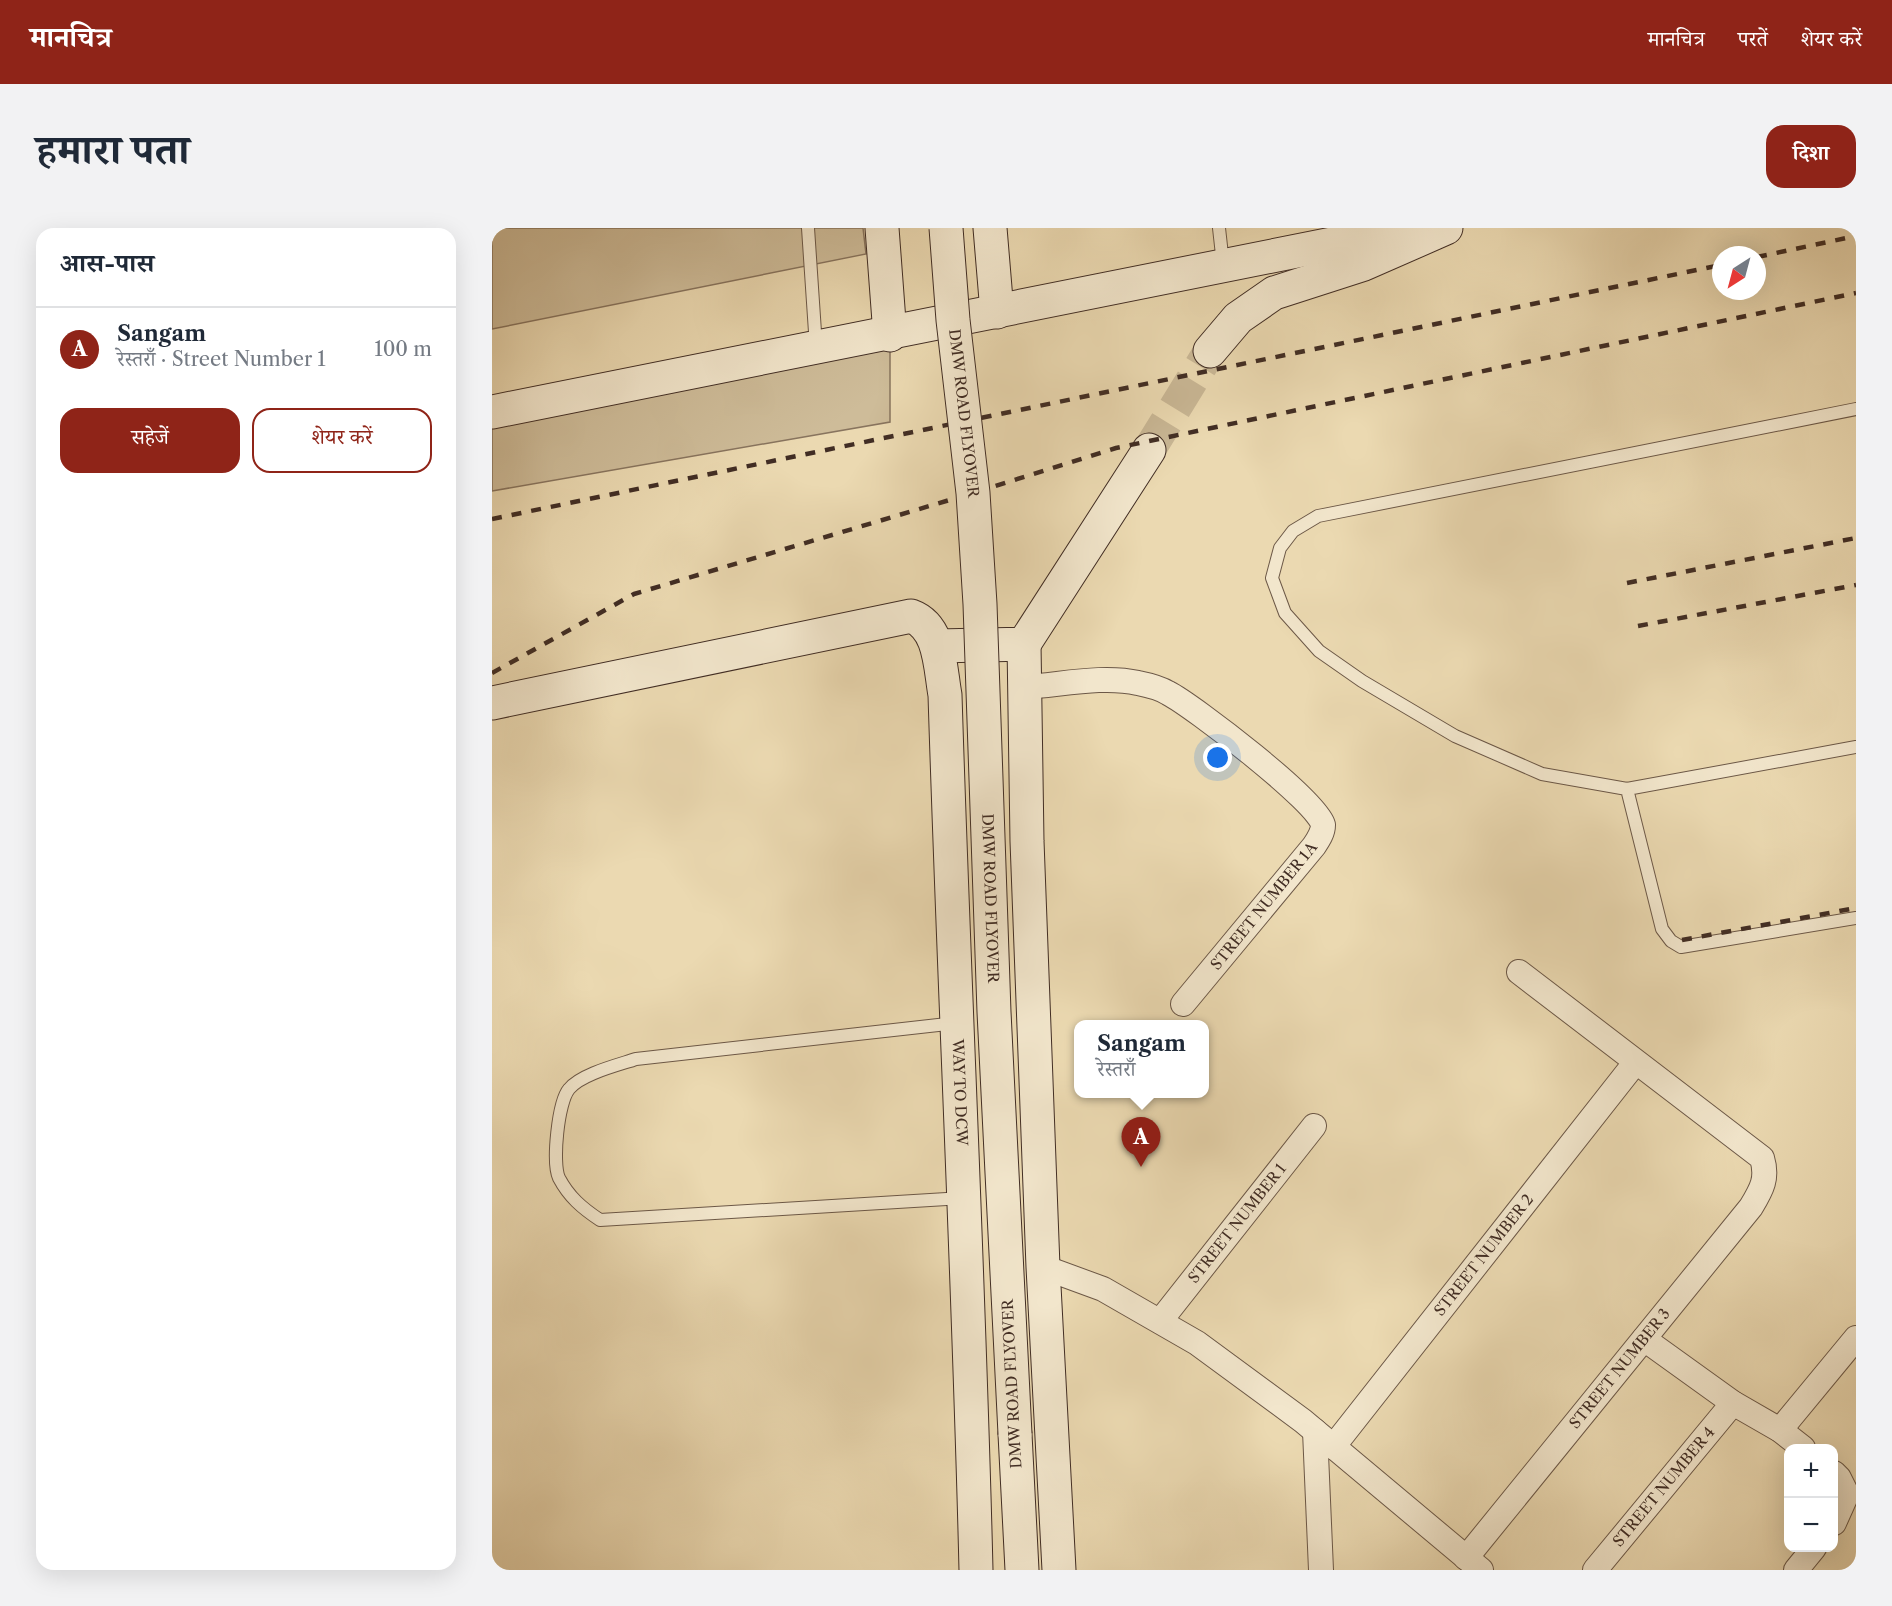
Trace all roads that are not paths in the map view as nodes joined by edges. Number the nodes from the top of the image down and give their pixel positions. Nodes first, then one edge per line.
1 (808, 228) edge
2 (882, 228) edge
3 (946, 228) edge
4 (990, 228) edge
5 (1219, 228) edge
6 (1412, 228) edge
7 (1446, 228) edge
8 (1223, 265) junction
9 (997, 312) junction
10 (890, 335) junction
11 (816, 348) junction
12 (1210, 351) tunnel mouth
13 (1856, 409) edge
14 (492, 412) edge
15 (1149, 450) tunnel mouth
16 (930, 633) junction
17 (1024, 644) junction
18 (1024, 687) junction
19 (492, 703) edge
20 (1856, 747) edge
21 (1627, 789) junction
22 (1856, 918) edge
23 (1519, 972) dead end
24 (1184, 1004) dead end
25 (956, 1023) junction
26 (1635, 1063) junction
27 (1314, 1126) dead end
28 (965, 1198) junction
29 (1043, 1267) junction
30 (1161, 1320) junction
31 (1856, 1338) edge
32 (1644, 1339) junction
33 (1733, 1403) junction
34 (1780, 1430) junction
35 (1315, 1431) junction
36 (1797, 1444) edge
37 (1333, 1447) junction
38 (1838, 1477) edge
39 (1838, 1513) edge
40 (1811, 1552) edge
41 (1474, 1564) edge
42 (976, 1570) edge
43 (1022, 1570) edge
44 (1059, 1570) edge
45 (1320, 1570) edge
46 (1594, 1570) edge
47 (1796, 1570) edge

1 - 11 lane
2 - 10 street
3 - 43 street, DMW ROAD FLYOVER, bridge
4 - 9 street
5 - 8 lane
6 - 8 street
7 - 12 street
8 - 9 street
9 - 10 street
10 - 11 street
11 - 14 street
13 - 21 lane
15 - 17 street
16 - 17 street
16 - 19 street
16 - 25 street, WAY TO DCW
17 - 18 street
18 - 24 street, STREET NUMBER 1A
18 - 29 street
20 - 21 lane
21 - 22 lane
23 - 26 street
25 - 28 street, WAY TO DCW
25 - 28 lane
26 - 32 street, STREET NUMBER 3
26 - 37 street, STREET NUMBER 2
27 - 30 street, STREET NUMBER 1
28 - 42 street, WAY TO DCW
29 - 30 street
29 - 44 street
30 - 35 street
31 - 34 street
32 - 33 street
32 - 41 street, STREET NUMBER 3
33 - 34 street
33 - 46 street, STREET NUMBER 4
34 - 36 street
35 - 37 street
35 - 45 street
37 - 41 street
38 - 39 street
40 - 47 street

